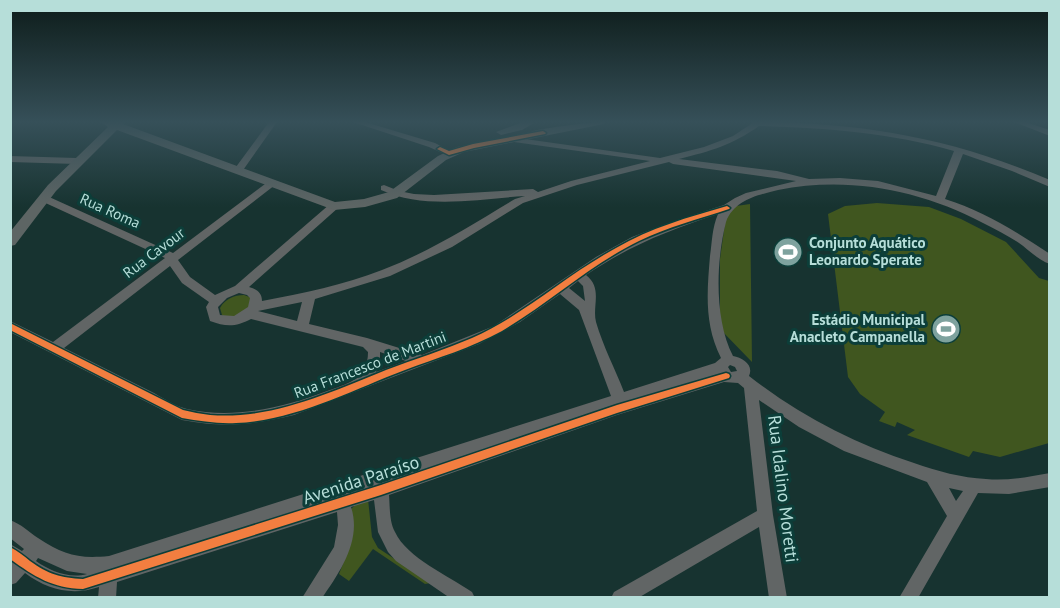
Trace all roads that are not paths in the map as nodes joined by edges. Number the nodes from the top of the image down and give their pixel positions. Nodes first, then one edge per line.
1 (86, 150) edge
2 (184, 150) edge
3 (253, 150) edge
4 (448, 150) edge
5 (586, 150) edge
6 (702, 150) edge
7 (708, 150) edge
8 (959, 150) edge
9 (964, 150) edge
10 (444, 151) joint
11 (10, 159) edge
12 (77, 160) junction
13 (664, 160) junction
14 (721, 167) junction
15 (238, 171) junction
16 (759, 171) junction
17 (812, 182) junction
18 (272, 183) junction
19 (1050, 184) edge
20 (773, 188) junction
21 (388, 191) junction
22 (548, 191) junction
23 (484, 195) junction
24 (43, 198) junction
25 (939, 201) junction
26 (334, 206) junction
27 (726, 208) junction
28 (497, 212) junction
29 (682, 223) junction
30 (719, 233) junction
31 (10, 242) edge
32 (172, 260) junction
33 (1050, 260) edge
34 (576, 276) junction
35 (562, 286) junction
36 (239, 290) junction
37 (310, 296) junction
38 (216, 301) junction
39 (253, 310) junction
40 (590, 319) junction
41 (10, 326) edge
42 (302, 326) junction
43 (368, 343) junction
44 (56, 348) junction
45 (421, 360) junction
46 (733, 373) junction
47 (362, 383) junction
48 (621, 403) junction
49 (932, 476) junction
50 (1050, 480) edge
51 (381, 483) junction
52 (974, 486) junction
53 (339, 496) junction
54 (955, 515) junction
55 (765, 516) junction
56 (10, 528) edge
57 (37, 547) junction
58 (16, 556) edge
59 (109, 571) junction
60 (10, 577) edge
61 (107, 597) edge
62 (311, 597) edge
63 (466, 597) edge
64 (620, 597) edge
65 (778, 597) edge
66 (908, 597) edge

1 - 12 main road
2 - 15 main road
3 - 15 street
4 - 10 main road
5 - 13 street
6 - 13 street
7 - 14 street
8 - 25 street
9 - 19 street
10 - 21 main road
11 - 12 street
12 - 24 main road
13 - 14 street
13 - 22 street
14 - 16 street
15 - 18 main road
16 - 17 street
16 - 20 street
17 - 20 street, Rua Francesco de Martini
17 - 25 street
18 - 26 main road
18 - 32 street, Rua Cavour
20 - 27 street, Rua Francesco de Martini
21 - 23 street
21 - 26 main road
22 - 23 street
22 - 28 street
23 - 28 street
24 - 31 main road
24 - 32 street, Rua Roma
25 - 33 street
26 - 36 street
27 - 29 street, Rua Francesco de Martini
27 - 30 street
28 - 37 street
29 - 30 street
29 - 34 street, Rua Francesco de Martini
30 - 46 street
32 - 38 street, Rua Roma
32 - 44 street, Rua Cavour
34 - 35 street, Rua Francesco de Martini
34 - 40 street
35 - 40 street
35 - 45 street, Rua Francesco de Martini
36 - 38 street
36 - 39 street
37 - 39 street
37 - 42 street
38 - 39 street
39 - 42 street
40 - 48 street
41 - 44 street, Rua Francesco de Martini
42 - 43 street
43 - 45 street
43 - 47 street
44 - 47 street, Rua Francesco de Martini
45 - 47 street, Rua Francesco de Martini
46 - 48 street, Avenida Paraíso
46 - 49 street
46 - 55 street, Rua Idalino Moretti
48 - 51 street, Avenida Paraíso
49 - 52 street
49 - 54 street
50 - 52 street
51 - 53 street, Avenida Paraíso
51 - 63 street
52 - 54 street
53 - 59 street, Avenida Paraíso
53 - 62 street
54 - 66 street
55 - 64 street
55 - 65 street, Rua Idalino Moretti
56 - 57 street, Avenida Paraíso
57 - 58 street
57 - 59 street, Avenida Paraíso
58 - 59 street, Avenida Paraíso
58 - 60 street
59 - 61 street

